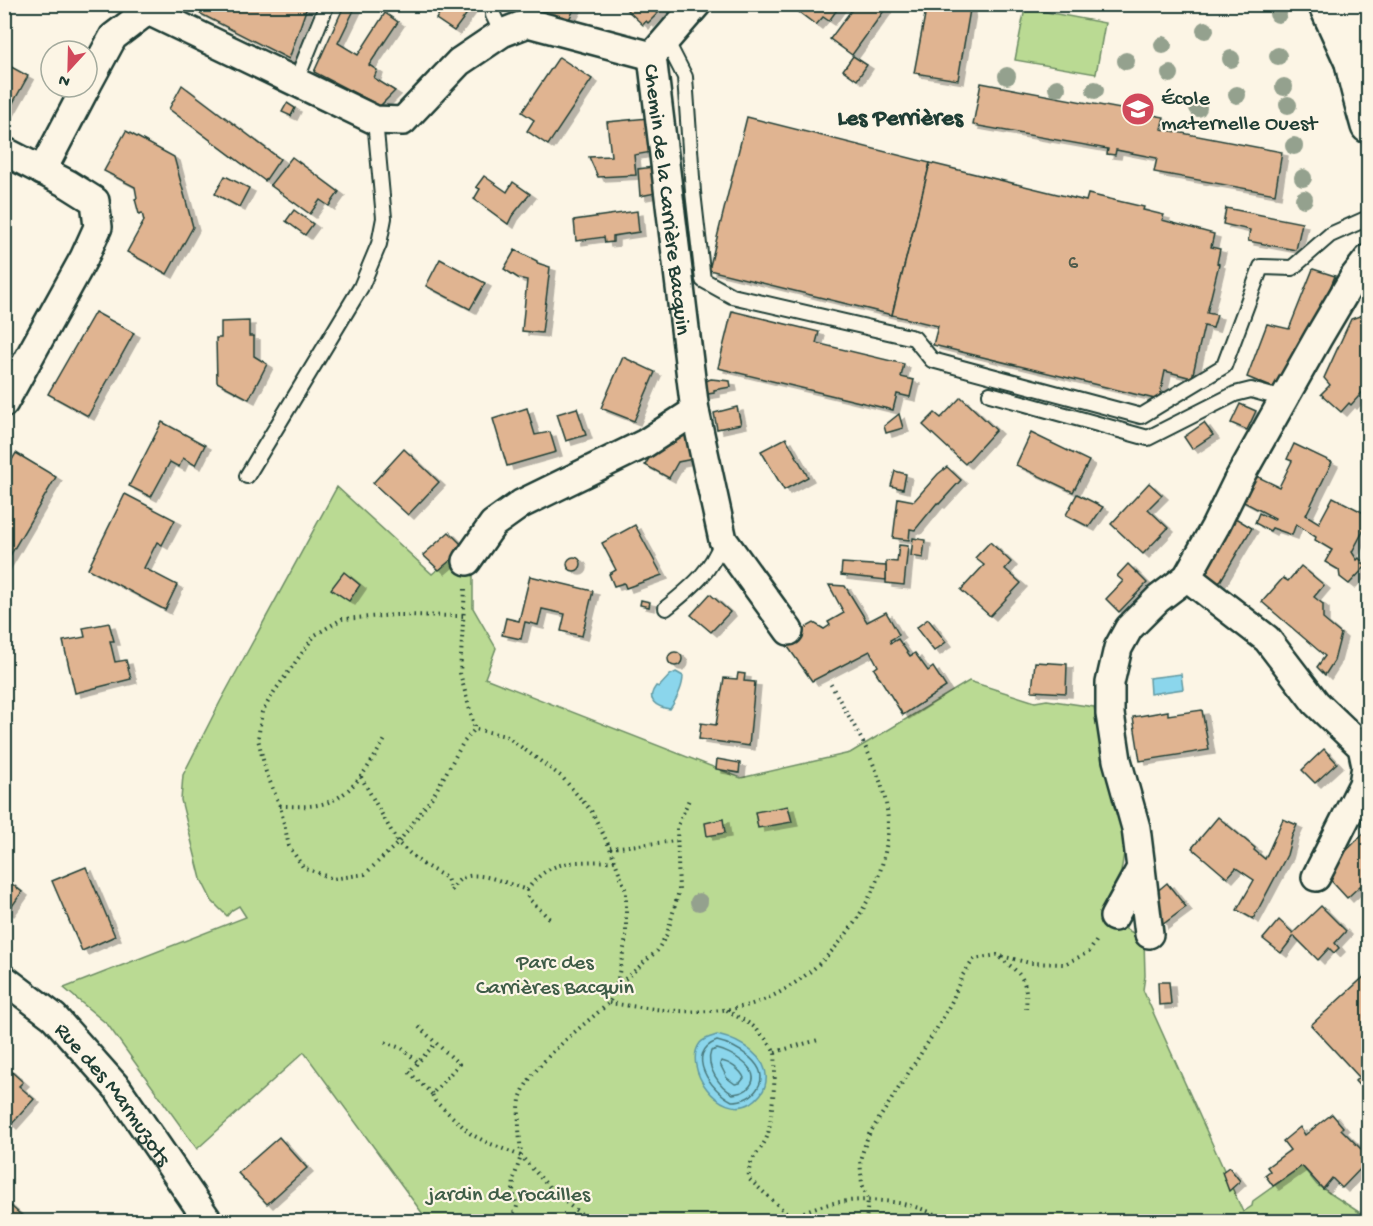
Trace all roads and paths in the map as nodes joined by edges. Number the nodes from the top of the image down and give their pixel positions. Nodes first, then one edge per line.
1 (181, 4) edge
2 (327, 4) edge
3 (494, 4) edge
4 (697, 4) edge
5 (1322, 4) edge
6 (1351, 4) edge
7 (141, 8) edge
8 (502, 33) junction
9 (659, 48) junction
10 (99, 63) edge
11 (1352, 71) junction
12 (296, 81) junction
13 (80, 99) edge
14 (375, 120) junction
15 (1368, 126) edge
16 (4, 151) edge
17 (42, 171) junction
18 (1368, 218) edge
19 (1368, 259) edge
20 (990, 394) dead end
21 (1284, 399) junction
22 (4, 403) edge
23 (695, 411) junction
24 (247, 476) dead end
25 (723, 540) junction
26 (467, 561) joint
27 (1187, 577) junction
28 (666, 608) dead end
29 (463, 616) junction
30 (789, 631) dead end
31 (829, 681) dead end
32 (474, 729) junction
33 (386, 738) dead end
34 (361, 777) junction
35 (690, 797) dead end
36 (280, 806) junction
37 (676, 841) junction
38 (398, 843) junction
39 (610, 848) junction
40 (615, 861) junction
41 (1141, 868) junction
42 (1316, 877) dead end
43 (527, 890) junction
44 (1114, 917) joint
45 (552, 921) dead end
46 (1149, 934) dead end
47 (997, 955) junction
48 (4, 978) edge
49 (616, 988) junction
50 (609, 1003) junction
51 (727, 1010) junction
52 (1026, 1011) dead end
53 (419, 1027) dead end
54 (818, 1040) dead end
55 (385, 1042) dead end
56 (436, 1042) junction
57 (775, 1052) junction
58 (418, 1062) junction
59 (432, 1094) junction
60 (520, 1156) junction
61 (868, 1200) junction
62 (792, 1218) junction
63 (208, 1221) edge
64 (507, 1221) edge
65 (596, 1221) edge
66 (782, 1221) edge
67 (866, 1221) edge
68 (949, 1221) edge

1 - 7 lane
2 - 12 lane
3 - 8 lane
4 - 9 street, Chemin de la Carrière Bacquin
5 - 11 street
6 - 11 main road
7 - 10 street
7 - 12 street
8 - 9 street
8 - 14 street
9 - 18 lane
9 - 23 street, Chemin de la Carrière Bacquin
11 - 15 main road
12 - 14 street
13 - 17 street
14 - 24 lane
16 - 17 street
17 - 22 street
19 - 21 street
20 - 21 lane
21 - 27 street
23 - 25 street, Chemin de la Carrière Bacquin
23 - 26 street
25 - 28 lane
25 - 30 street, Chemin de la Carrière Bacquin
26 - 29 path
27 - 41 street
27 - 42 street
29 - 32 path
29 - 36 path
31 - 51 path
32 - 38 path
32 - 39 path
33 - 34 path
34 - 36 path
34 - 38 path
35 - 37 path
36 - 38 path
37 - 39 path
37 - 49 path
38 - 43 path
39 - 40 path
40 - 43 path
40 - 49 path
41 - 44 street
41 - 46 street
43 - 45 path
44 - 47 path
47 - 52 path
47 - 61 path
48 - 63 street, Rue des Marmuzots
49 - 50 path
50 - 51 path
50 - 60 path
51 - 57 path
53 - 56 path
54 - 57 path
55 - 58 path
56 - 58 path
56 - 59 path
57 - 62 path
58 - 59 path
59 - 60 path
60 - 64 path
60 - 65 path
61 - 62 path
61 - 67 path
61 - 68 path
62 - 66 path

